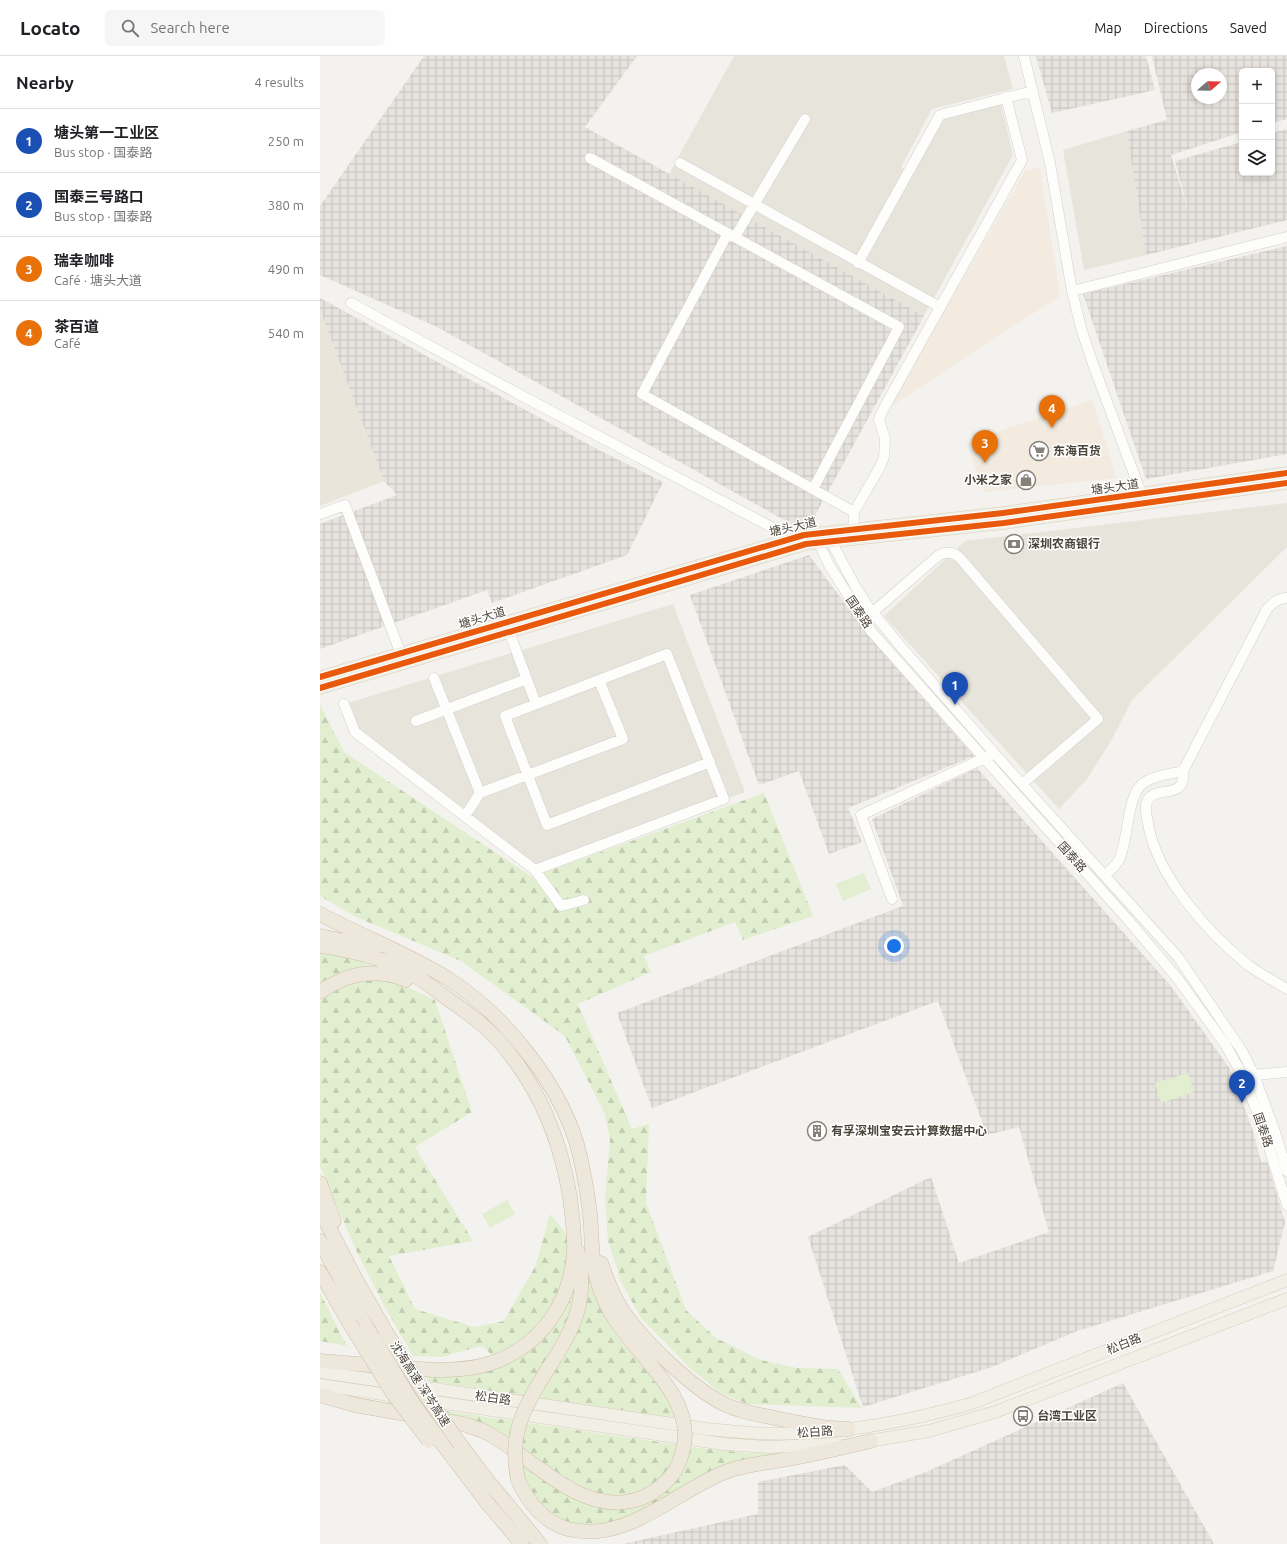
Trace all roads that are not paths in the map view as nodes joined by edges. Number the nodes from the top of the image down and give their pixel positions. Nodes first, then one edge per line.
1 (1024, 56) edge
2 (1032, 90) junction
3 (1006, 97) junction
4 (805, 119) dead end
5 (590, 158) dead end
6 (680, 163) dead end
7 (754, 205) junction
8 (731, 235) junction
9 (1287, 237) edge
10 (858, 263) junction
11 (1072, 291) junction
12 (351, 303) dead end
13 (940, 307) junction
14 (1287, 473) edge
15 (1287, 483) edge
16 (812, 489) junction
17 (1144, 499) junction
18 (854, 512) junction
19 (320, 514) edge
20 (853, 534) junction
21 (829, 536) junction
22 (792, 538) junction
23 (813, 540) junction
24 (1287, 598) edge
25 (873, 612) junction
26 (507, 627) junction
27 (402, 658) junction
28 (320, 677) edge
29 (434, 678) dead end
30 (527, 679) junction
31 (599, 680) junction
32 (320, 688) edge
33 (344, 704) dead end
34 (536, 704) junction
35 (446, 710) junction
36 (416, 721) dead end
37 (994, 753) junction
38 (984, 758) junction
39 (710, 762) junction
40 (1183, 771) junction
41 (528, 775) junction
42 (1022, 784) junction
43 (480, 793) junction
44 (465, 816) junction
45 (535, 870) junction
46 (1105, 876) junction
47 (892, 899) dead end
48 (584, 900) dead end
49 (320, 914) edge
50 (320, 936) edge
51 (320, 946) edge
52 (398, 953) junction
53 (1287, 989) edge
54 (320, 992) edge
55 (443, 995) junction
56 (1287, 1072) edge
57 (1254, 1075) junction
58 (1287, 1170) edge
59 (320, 1182) edge
60 (1287, 1205) edge
61 (320, 1210) edge
62 (591, 1228) junction
63 (574, 1230) junction
64 (320, 1241) edge
65 (320, 1272) edge
66 (1287, 1272) edge
67 (355, 1278) junction
68 (1287, 1280) edge
69 (1265, 1288) junction
70 (1287, 1299) edge
71 (1287, 1306) edge
72 (1262, 1308) junction
73 (320, 1360) edge
74 (320, 1372) edge
75 (320, 1385) edge
76 (320, 1395) edge
77 (850, 1429) junction
78 (871, 1441) junction
79 (435, 1442) junction
80 (522, 1544) edge
81 (540, 1544) edge

1 - 2 street
2 - 3 street
2 - 11 street
3 - 10 street
3 - 13 street
4 - 7 street
5 - 8 street
6 - 7 street
7 - 8 street
7 - 10 street
8 - 16 street
8 - 16 street
9 - 11 street
10 - 13 street
11 - 17 street
12 - 22 street
13 - 18 street
14 - 17 main road, 塘头大道
15 - 17 main road, 塘头大道
16 - 18 street
17 - 20 main road, 塘头大道
18 - 20 street
19 - 27 street
20 - 21 main road, 塘头大道
21 - 23 main road, 塘头大道
21 - 25 street, 国泰路
22 - 23 main road, 塘头大道
22 - 26 main road, 塘头大道
23 - 26 main road, 塘头大道
23 - 38 street, 国泰路
24 - 40 street
25 - 37 street, 国泰路
25 - 42 street
26 - 27 main road, 塘头大道
26 - 30 street
27 - 28 main road, 塘头大道
27 - 32 main road, 塘头大道
29 - 35 street
30 - 34 street
30 - 35 street
31 - 34 street
31 - 39 street
31 - 41 street
33 - 44 street
34 - 41 street
35 - 36 street
35 - 43 street
37 - 38 street
37 - 42 street, 国泰路
38 - 47 street
38 - 60 street, 国泰路
39 - 41 street
39 - 45 street
40 - 46 street
40 - 53 street
41 - 43 street
42 - 46 street, 国泰路
43 - 44 street
44 - 45 street
45 - 48 street
46 - 57 street, 国泰路
49 - 52 highway
50 - 52 highway
51 - 55 highway
52 - 62 highway
54 - 55 highway
55 - 63 highway
56 - 57 street
57 - 58 street, 国泰路
59 - 67 highway
61 - 67 highway, 沈海高速 深岑高速
62 - 76 highway, bridge
62 - 77 highway
63 - 73 highway
63 - 78 highway, bridge
64 - 79 highway, 沈海高速 深岑高速, bridge
65 - 79 highway, bridge
66 - 69 main road
67 - 81 highway, 沈海高速 深岑高速, bridge
68 - 69 main road, 松白路
69 - 77 main road, 松白路
70 - 72 main road, 松白路
71 - 72 main road
72 - 78 main road, 松白路
74 - 77 main road, 松白路
75 - 78 main road, 松白路
79 - 80 highway

